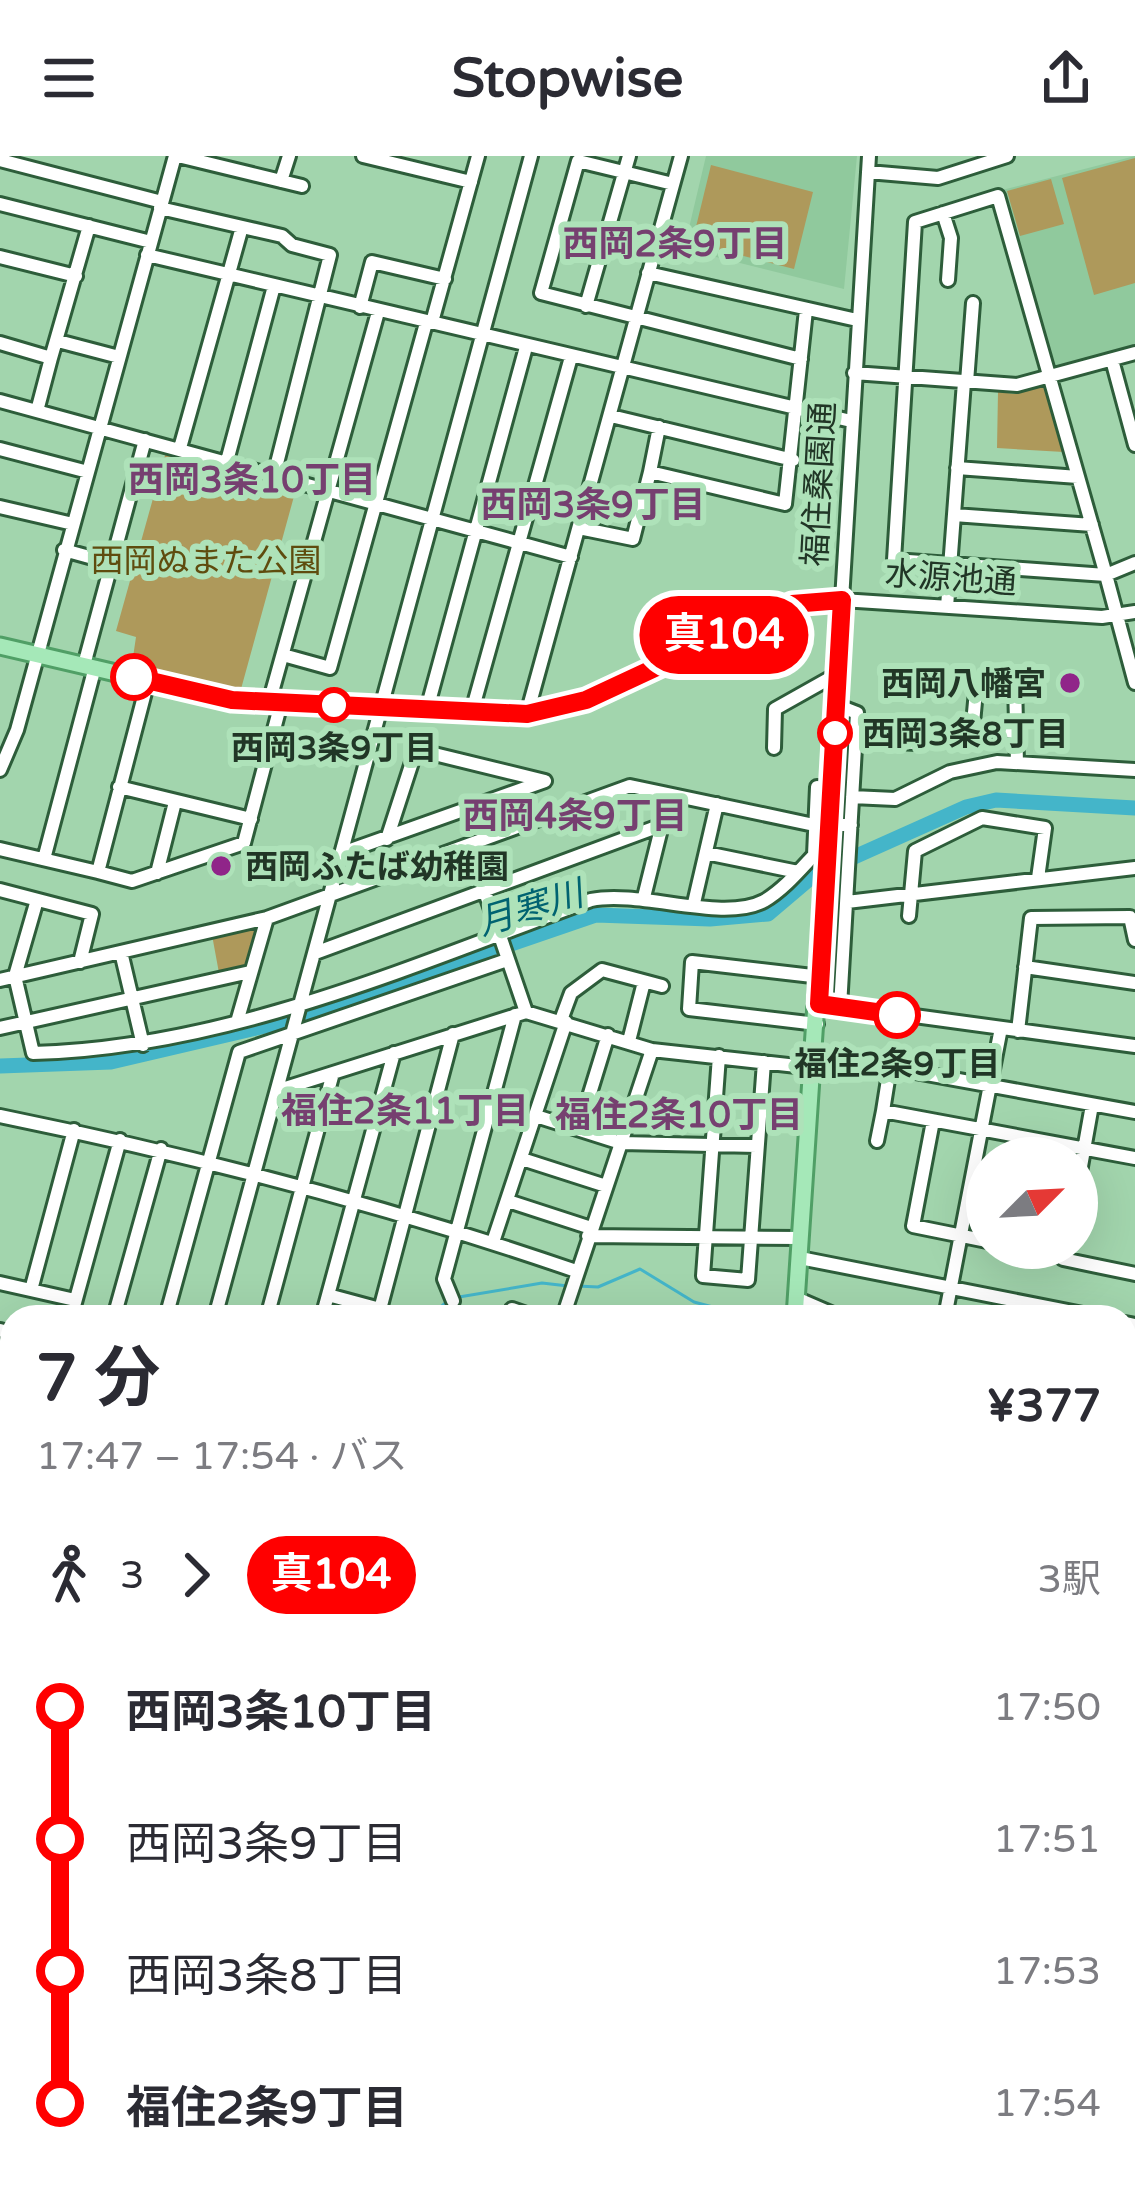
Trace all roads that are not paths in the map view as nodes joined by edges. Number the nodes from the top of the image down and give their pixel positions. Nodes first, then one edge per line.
1 (176, 156) edge
2 (289, 156) edge
3 (438, 156) edge
4 (478, 156) edge
5 (531, 156) edge
6 (628, 156) edge
7 (681, 156) edge
8 (869, 156) edge
9 (1007, 156) edge
10 (371, 157) edge
11 (9, 160) edge
12 (868, 172) junction
13 (433, 173) junction
14 (624, 173) junction
15 (281, 181) junction
16 (471, 182) junction
17 (673, 184) junction
18 (302, 186) dead end
19 (0, 203) edge
20 (161, 205) junction
21 (943, 213) junction
22 (89, 226) junction
23 (242, 227) junction
24 (149, 249) junction
25 (0, 257) edge
26 (648, 273) junction
27 (229, 274) junction
28 (76, 276) junction
29 (445, 279) junction
30 (948, 280) dead end
31 (274, 286) junction
32 (320, 296) junction
33 (973, 304) dead end
34 (586, 306) junction
35 (360, 307) junction
36 (806, 310) junction
37 (378, 312) junction
38 (634, 318) junction
39 (857, 320) junction
40 (429, 323) junction
41 (481, 336) junction
42 (58, 341) junction
43 (0, 343) edge
44 (526, 347) junction
45 (1135, 353) edge
46 (118, 357) junction
47 (571, 357) junction
48 (51, 358) junction
49 (801, 359) junction
50 (1112, 359) junction
51 (623, 369) junction
52 (854, 374) junction
53 (1050, 376) junction
54 (904, 378) junction
55 (965, 382) junction
56 (0, 401) edge
57 (797, 409) junction
58 (37, 411) junction
59 (611, 416) junction
60 (851, 421) junction
61 (98, 427) junction
62 (659, 427) junction
63 (145, 440) junction
64 (1135, 445) edge
65 (180, 448) junction
66 (0, 449) edge
67 (793, 460) junction
68 (227, 461) junction
69 (957, 468) junction
70 (88, 472) junction
71 (650, 472) junction
72 (274, 475) junction
73 (1078, 477) junction
74 (327, 490) junction
75 (376, 503) junction
76 (0, 507) edge
77 (954, 515) junction
78 (430, 518) junction
79 (73, 524) junction
80 (1092, 525) junction
81 (579, 528) junction
82 (476, 531) junction
83 (519, 543) junction
84 (64, 550) junction
85 (571, 557) junction
86 (111, 563) junction
87 (1135, 563) edge
88 (950, 564) junction
89 (1106, 575) junction
90 (842, 600) junction
91 (947, 607) junction
92 (1135, 612) edge
93 (1119, 616) junction
94 (0, 646) edge
95 (36, 654) junction
96 (283, 655) junction
97 (89, 666) junction
98 (841, 672) junction
99 (148, 681) junction
100 (1135, 682) edge
101 (275, 703) junction
102 (839, 706) junction
103 (382, 708) junction
104 (427, 709) junction
105 (472, 711) junction
106 (527, 714) junction
107 (1019, 731) junction
108 (972, 734) junction
109 (855, 740) junction
110 (775, 748) dead end
111 (1017, 763) junction
112 (0, 770) edge
113 (1135, 770) edge
114 (119, 787) junction
115 (817, 787) dead end
116 (668, 795) junction
117 (852, 796) junction
118 (175, 802) junction
119 (717, 804) junction
120 (250, 819) junction
121 (662, 825) junction
122 (814, 825) junction
123 (851, 825) junction
124 (387, 838) junction
125 (469, 844) junction
126 (0, 850) edge
127 (345, 852) junction
128 (706, 853) junction
129 (44, 859) junction
130 (1135, 868) edge
131 (98, 872) junction
132 (798, 872) junction
133 (157, 873) junction
134 (1038, 878) junction
135 (0, 890) edge
136 (484, 890) junction
137 (333, 893) junction
138 (910, 894) junction
139 (644, 897) junction
140 (37, 900) junction
141 (847, 902) junction
142 (694, 903) junction
143 (910, 916) dead end
144 (267, 918) junction
145 (498, 936) junction
146 (1135, 940) edge
147 (121, 952) junction
148 (315, 952) junction
149 (506, 958) junction
150 (80, 962) junction
151 (1025, 967) junction
152 (250, 972) junction
153 (15, 976) junction
154 (820, 977) junction
155 (0, 980) edge
156 (644, 982) junction
157 (1135, 983) edge
158 (662, 986) dead end
159 (132, 998) junction
160 (303, 1003) junction
161 (819, 1004) junction
162 (840, 1007) junction
163 (520, 1013) junction
164 (563, 1021) junction
165 (237, 1022) junction
166 (24, 1023) junction
167 (818, 1024) junction
168 (0, 1028) edge
169 (1001, 1028) junction
170 (295, 1030) junction
171 (1018, 1031) junction
172 (453, 1034) junction
173 (608, 1035) junction
174 (629, 1042) junction
175 (142, 1045) junction
176 (1135, 1046) edge
177 (652, 1050) junction
178 (394, 1053) junction
179 (719, 1056) junction
180 (815, 1061) junction
181 (764, 1063) junction
182 (890, 1067) junction
183 (333, 1073) junction
184 (993, 1086) junction
185 (279, 1090) junction
186 (1092, 1105) junction
187 (883, 1111) junction
188 (1135, 1112) edge
189 (536, 1116) junction
190 (0, 1117) edge
191 (933, 1121) junction
192 (578, 1129) junction
193 (74, 1130) junction
194 (985, 1130) junction
195 (1020, 1137) edge
196 (1087, 1137) edge
197 (120, 1140) junction
198 (877, 1141) dead end
199 (621, 1143) junction
200 (712, 1145) junction
201 (758, 1146) junction
202 (161, 1149) junction
203 (1098, 1151) edge
204 (1135, 1158) edge
205 (522, 1159) junction
206 (208, 1162) junction
207 (255, 1175) junction
208 (606, 1186) junction
209 (302, 1188) junction
210 (508, 1201) junction
211 (352, 1202) junction
212 (402, 1216) junction
213 (458, 1232) junction
214 (590, 1232) junction
215 (706, 1237) junction
216 (751, 1237) junction
217 (962, 1237) junction
218 (801, 1238) junction
219 (966, 1238) edge
220 (494, 1243) junction
221 (800, 1258) junction
222 (1098, 1266) edge
223 (1135, 1274) edge
224 (574, 1281) junction
225 (0, 1283) edge
226 (951, 1288) junction
227 (31, 1290) junction
228 (328, 1295) junction
229 (452, 1297) dead end
230 (796, 1298) junction
231 (75, 1300) junction
232 (74, 1305) edge
233 (117, 1305) edge
234 (169, 1305) edge
235 (217, 1305) edge
236 (270, 1305) edge
237 (325, 1305) edge
238 (356, 1305) edge
239 (381, 1305) edge
240 (567, 1305) edge
241 (796, 1305) edge
242 (812, 1305) edge
243 (947, 1305) edge
244 (1012, 1305) edge

1 - 15 street
1 - 20 street
2 - 15 street
3 - 13 street
4 - 16 street
5 - 41 street
6 - 14 street
7 - 17 street
8 - 12 street, 福住桑園通
9 - 12 street
10 - 13 street
11 - 20 street
12 - 39 street, 福住桑園通
13 - 16 street
14 - 17 street
14 - 34 street
14 - 34 street
15 - 18 street
16 - 29 street
17 - 26 street
19 - 22 street
20 - 23 street
20 - 24 street
21 - 30 street
21 - 53 street
21 - 54 street
22 - 24 street
22 - 28 street
23 - 27 street
23 - 32 street
24 - 27 street
24 - 46 street
25 - 28 street
26 - 36 street
26 - 38 street
27 - 31 street
27 - 65 street
28 - 42 street
29 - 35 street
29 - 40 street
31 - 32 street
31 - 68 street
32 - 35 street
32 - 72 street
33 - 55 street
34 - 38 street
35 - 37 street
36 - 39 street
36 - 49 street
37 - 40 street
37 - 74 street
38 - 49 street
38 - 51 street
39 - 52 street, 福住桑園通
40 - 41 street
40 - 75 street
41 - 44 street
41 - 78 street
42 - 46 street
42 - 48 street
43 - 48 street
44 - 47 street
44 - 82 street
45 - 50 street
46 - 61 street
47 - 51 street
47 - 83 street
48 - 58 street
49 - 57 street
50 - 53 street
50 - 64 street
51 - 57 street
51 - 59 street
52 - 54 street
52 - 60 street, 福住桑園通
53 - 55 street
53 - 73 street
54 - 55 street
54 - 88 street
55 - 69 street
56 - 58 street
57 - 60 street
57 - 67 street
58 - 61 street
59 - 62 street
59 - 81 street
60 - 90 street, 福住桑園通
61 - 63 street
61 - 70 street
62 - 67 street
62 - 71 street
63 - 65 street
63 - 86 street
65 - 68 street
66 - 70 street
67 - 71 street
68 - 72 street
69 - 73 street
69 - 77 street
70 - 79 street
71 - 81 street
72 - 74 street
73 - 80 street
74 - 75 street
74 - 96 street
75 - 78 street
75 - 96 street
76 - 79 street
77 - 80 street
77 - 88 street
78 - 82 street
78 - 103 street
79 - 84 street
80 - 89 street
81 - 85 street
82 - 83 street
82 - 104 street
83 - 85 street
83 - 105 street
84 - 86 street
84 - 95 street
85 - 106 street
86 - 97 street
87 - 89 street
88 - 89 street
88 - 91 street
89 - 93 street
90 - 91 street, 水源池通
90 - 98 main road, 福住桑園通
90 - 106 main road, 水源池通
91 - 93 street, 水源池通
92 - 93 street, 水源池通
93 - 100 street
94 - 95 main road, 水源池通
95 - 97 main road, 水源池通
95 - 112 street
96 - 101 street
97 - 99 main road, 水源池通
97 - 129 street
98 - 102 main road, 福住桑園通
98 - 110 street
99 - 101 main road, 水源池通
99 - 114 street
101 - 103 main road, 水源池通
101 - 120 street
102 - 109 street
102 - 154 main road, 福住桑園通, bridge
103 - 104 main road, 水源池通
103 - 127 street
104 - 105 main road, 水源池通
105 - 106 main road, 水源池通
107 - 108 street
107 - 108 street
107 - 111 street
108 - 109 street
109 - 117 street
111 - 113 street
111 - 117 street
114 - 118 street
114 - 131 street
115 - 122 street
116 - 119 street
116 - 121 street
116 - 125 street
117 - 123 street
118 - 120 street
118 - 133 street
119 - 122 street
119 - 128 street
120 - 133 street
121 - 136 street
121 - 139 street
122 - 123 street
122 - 132 street
123 - 141 street
124 - 124 street
124 - 127 street
125 - 136 street
125 - 137 street
126 - 129 street
127 - 137 street
128 - 132 street
128 - 142 street
129 - 131 street
130 - 134 street
131 - 133 street
132 - 142 street
134 - 138 street
134 - 138 street
135 - 140 street
136 - 145 street
136 - 148 street
137 - 144 street
137 - 148 street
138 - 141 street
138 - 143 street
139 - 142 street
139 - 145 street
140 - 150 street
140 - 153 street
141 - 162 street
144 - 147 street
144 - 152 street
145 - 149 street
145 - 160 street
146 - 151 street
147 - 150 street
147 - 159 street
148 - 160 street
149 - 163 street
149 - 170 street
150 - 153 street
151 - 157 street
151 - 171 street
152 - 159 street
152 - 165 street
153 - 155 street
153 - 166 street
154 - 161 main road, 福住桑園通
154 - 167 street
156 - 158 street
156 - 164 street
156 - 174 street
159 - 166 street
159 - 175 street
160 - 165 street
160 - 170 street
161 - 162 street
161 - 167 main road, 福住桑園通
162 - 169 street
163 - 164 street
163 - 172 street
163 - 213 street
164 - 173 street
164 - 189 street
165 - 175 street
166 - 168 street
166 - 175 street
167 - 180 main road, 福住桑園通
169 - 171 street
169 - 184 street
170 - 185 street
170 - 206 street
171 - 176 street
172 - 178 street
172 - 212 street
173 - 174 street
173 - 192 street
174 - 177 street
177 - 179 street
177 - 199 street
178 - 183 street
178 - 211 street
179 - 181 street
179 - 200 street
180 - 181 street
180 - 182 street
180 - 218 main road, 福住桑園通
181 - 201 street
182 - 184 street
182 - 187 street
183 - 185 street
183 - 209 street
184 - 186 street
184 - 194 street
185 - 207 street
186 - 188 street
186 - 196 street
187 - 191 street
187 - 198 street
189 - 192 street
189 - 205 street
190 - 193 street
191 - 194 street
191 - 217 street
192 - 199 street
193 - 197 street
193 - 227 street
194 - 195 street
194 - 217 street
197 - 202 street
197 - 231 street
199 - 200 street
199 - 208 street
200 - 201 street
200 - 215 street
201 - 216 street
202 - 206 street
202 - 233 street
203 - 204 street
205 - 208 street
205 - 210 street
206 - 207 street
206 - 234 street
207 - 209 street
207 - 235 street
208 - 214 street
209 - 211 street
209 - 236 street
210 - 214 street
210 - 220 street
211 - 212 street
211 - 228 street
212 - 213 street
212 - 239 street
213 - 220 street
213 - 229 street
214 - 215 street
214 - 224 street
215 - 216 street
215 - 216 street
216 - 218 street
217 - 219 street
217 - 226 street
218 - 221 main road, 福住桑園通
220 - 224 street
221 - 226 street
221 - 230 main road, 福住桑園通
222 - 223 street
224 - 240 street
225 - 227 street
226 - 243 street
226 - 244 street
227 - 231 street
228 - 237 street
228 - 238 street
230 - 241 main road, 福住桑園通
230 - 242 street
231 - 232 street

